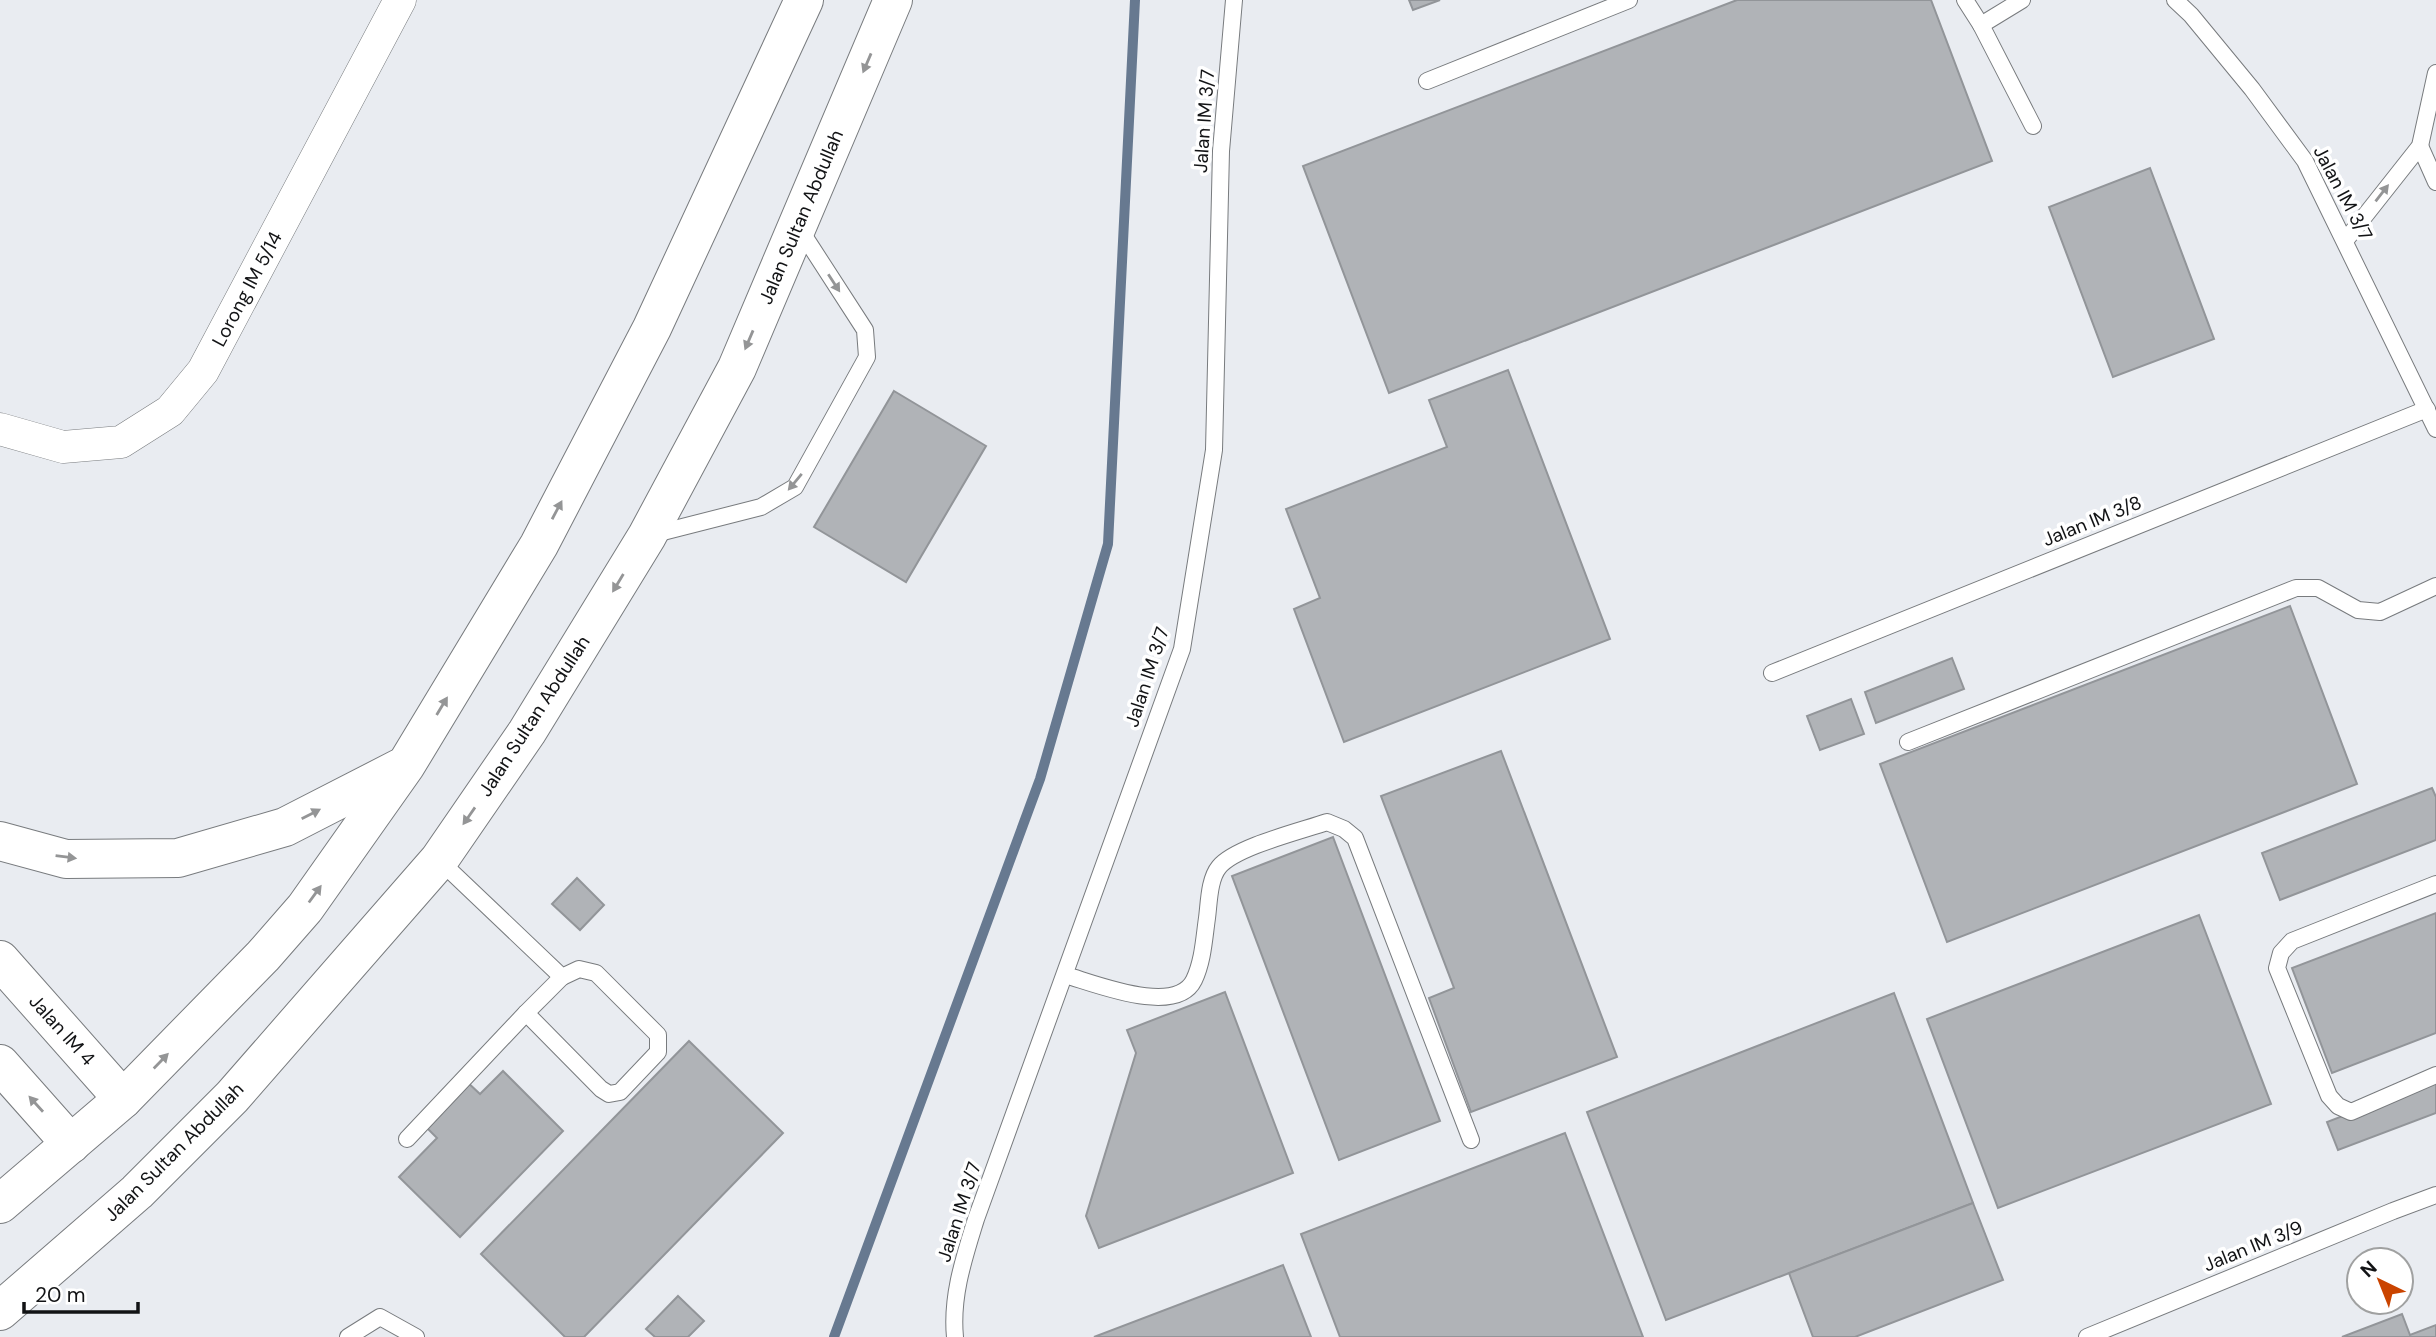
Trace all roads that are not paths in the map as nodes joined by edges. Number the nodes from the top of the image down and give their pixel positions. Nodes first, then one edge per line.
1 (804, 0) edge
2 (893, 0) edge
3 (1234, 0) edge
4 (1629, 0) edge
5 (1965, 0) edge
6 (2022, 0) edge
7 (2175, 0) edge
8 (397, 1) edge
9 (1980, 24) junction
10 (2436, 73) edge
11 (1427, 81) dead end
12 (2033, 126) dead end
13 (2420, 146) junction
14 (2436, 182) edge
15 (797, 226) junction
16 (2345, 240) junction
17 (2427, 409) junction
18 (0, 429) edge
19 (2436, 429) edge
20 (646, 536) junction
21 (2436, 586) edge
22 (1772, 673) dead end
23 (1908, 742) dead end
24 (406, 765) junction
25 (0, 841) edge
26 (439, 860) junction
27 (2436, 884) edge
28 (0, 960) edge
29 (1065, 975) junction
30 (562, 977) junction
31 (527, 1013) junction
32 (0, 1064) edge
33 (2436, 1075) edge
34 (124, 1100) junction
35 (407, 1139) dead end
36 (1471, 1140) dead end
37 (71, 1144) junction
38 (2436, 1195) edge
39 (0, 1204) edge
40 (0, 1311) edge
41 (2093, 1336) edge
42 (348, 1337) edge
43 (416, 1337) edge
44 (955, 1337) edge

24 -> 1 main road
2 -> 15 main road, Jalan Sultan Abdullah
3 - 29 lane, Jalan IM 3/7
4 - 11 lane
5 - 9 lane
6 - 9 lane
7 - 16 lane, Jalan IM 3/7
8 - 18 street, Lorong IM 5/14
9 - 12 lane
10 - 13 lane
13 - 14 lane
16 -> 13 lane
15 -> 20 main road, Jalan Sultan Abdullah
15 -> 20 lane
16 - 17 lane, Jalan IM 3/7
17 - 19 lane, Jalan IM 3/7
17 - 22 lane, Jalan IM 3/8
20 -> 26 main road, Jalan Sultan Abdullah
21 - 23 lane
25 -> 24 main road
34 -> 24 main road
26 - 30 lane
26 - 40 main road, Jalan Sultan Abdullah
27 - 33 lane
28 - 34 main road, Jalan IM 4
29 - 36 lane
29 - 44 lane, Jalan IM 3/7
30 - 31 lane
30 - 31 lane
31 - 35 lane
37 -> 32 main road
34 - 37 main road
37 - 39 main road
38 - 41 lane, Jalan IM 3/9
42 - 43 lane

